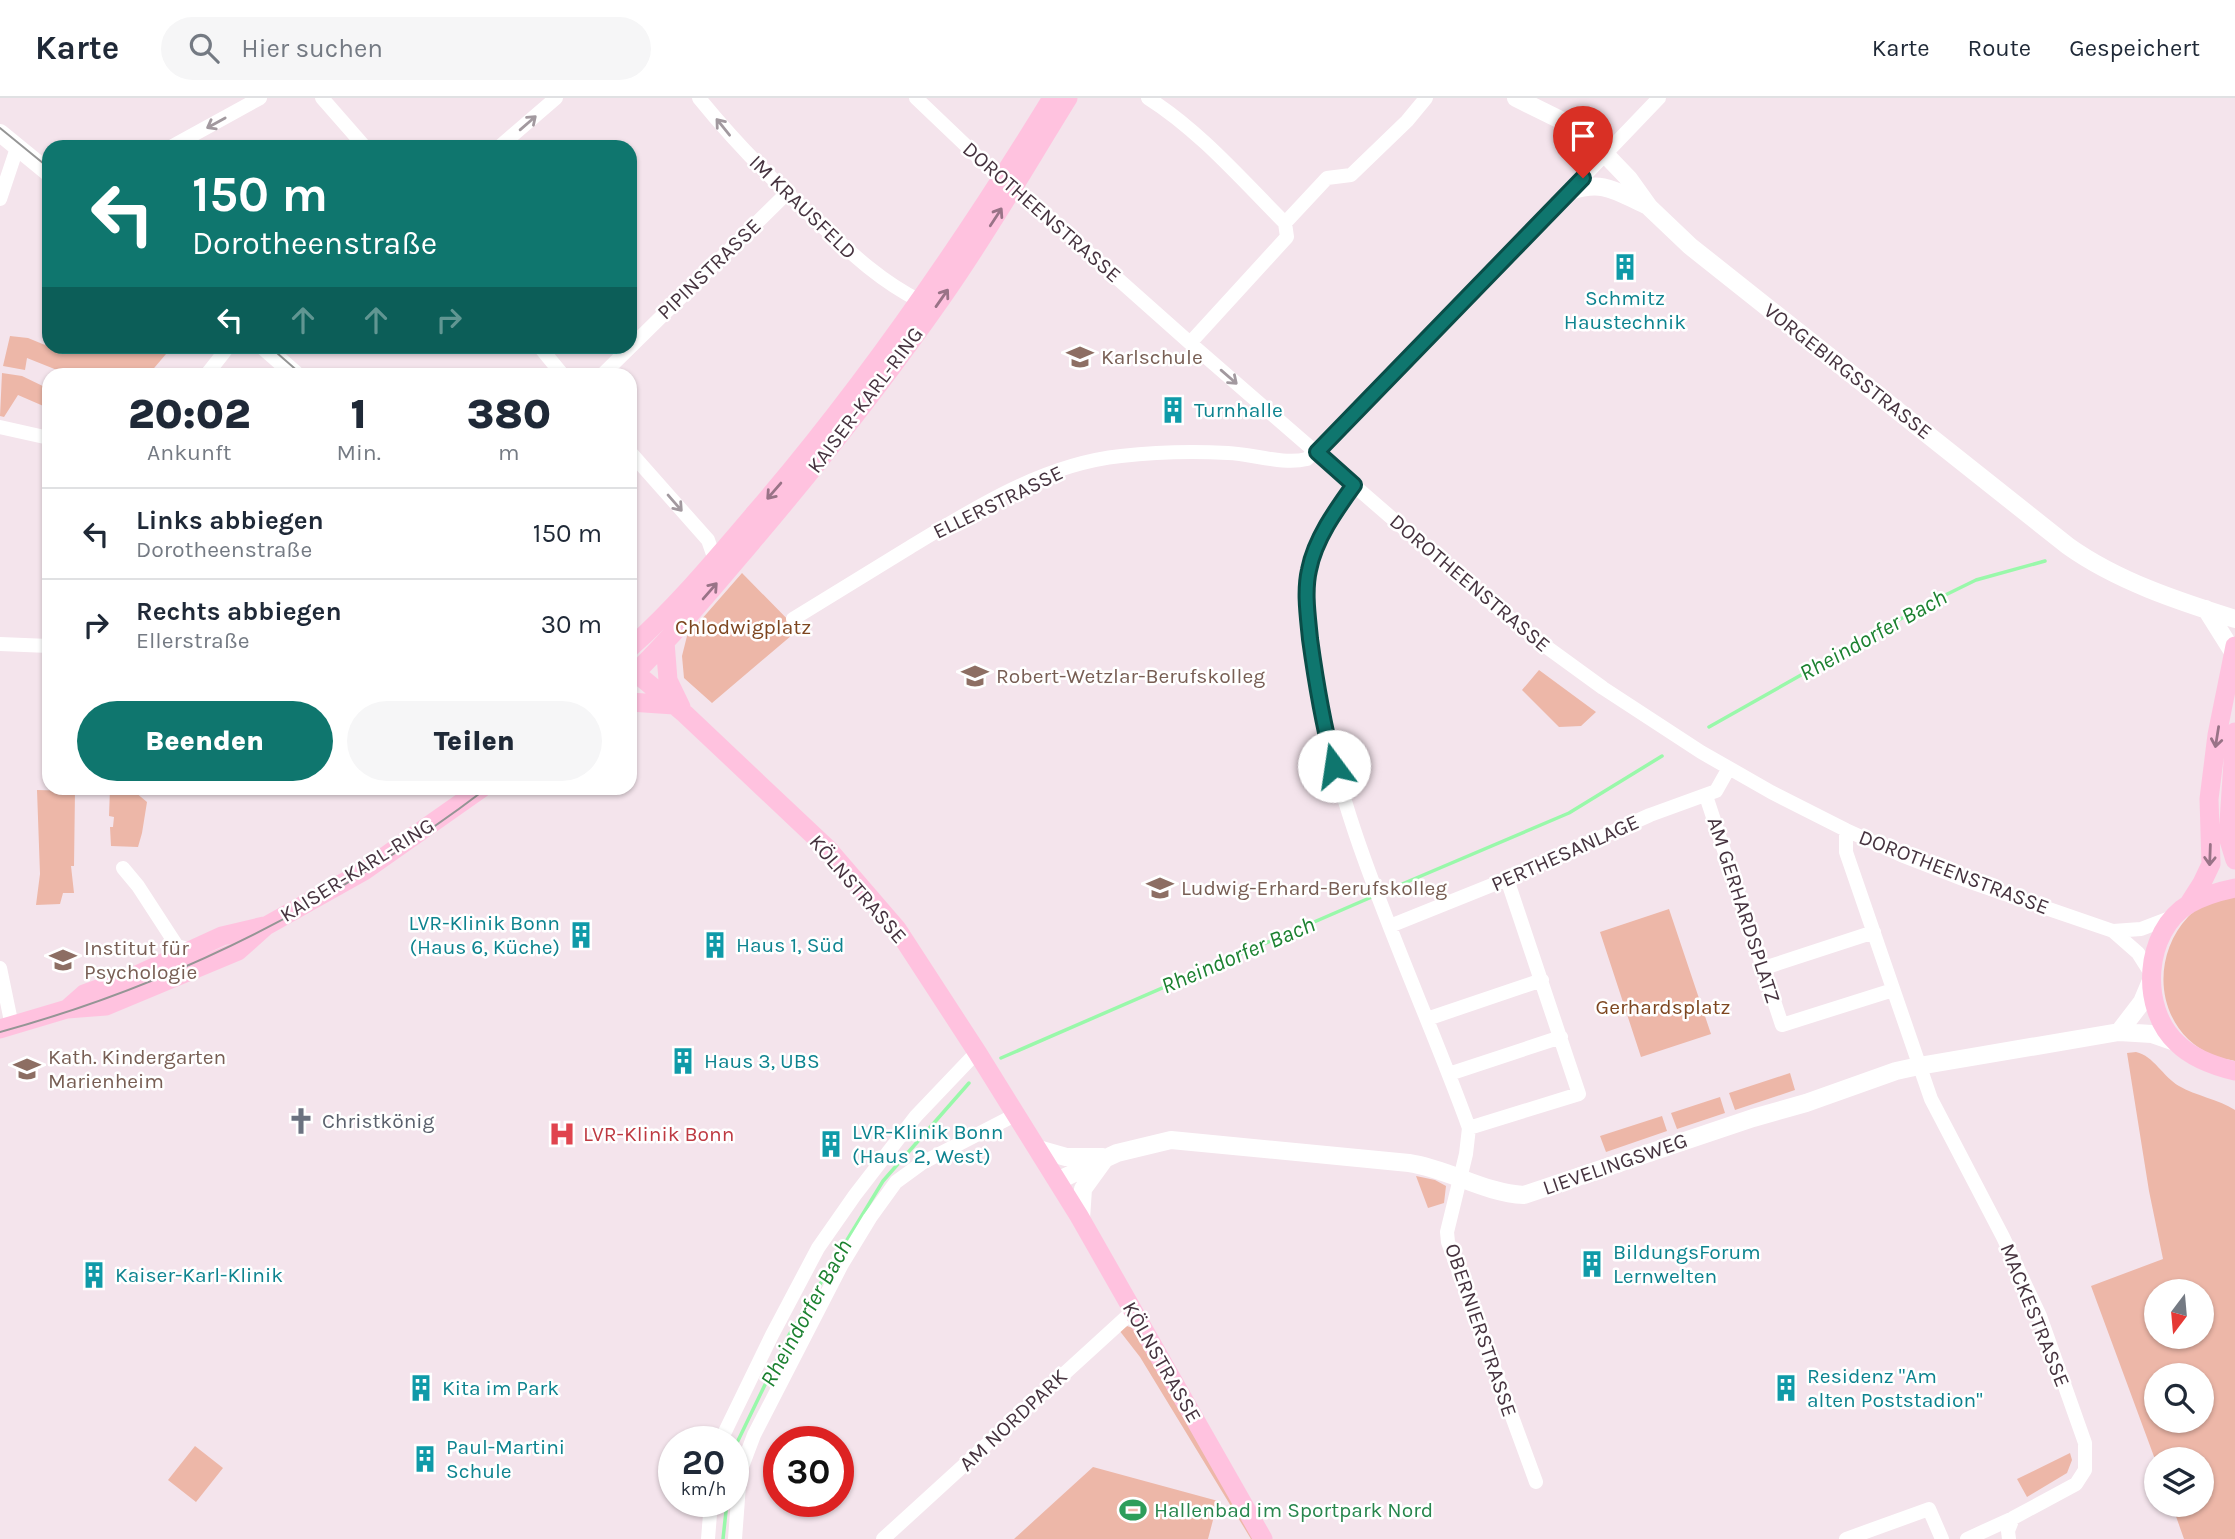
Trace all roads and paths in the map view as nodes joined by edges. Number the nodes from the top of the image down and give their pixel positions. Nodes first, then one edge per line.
1 (260, 98) edge
2 (322, 98) edge
3 (556, 98) edge
4 (699, 98) edge
5 (916, 98) edge
6 (1052, 98) edge
7 (1068, 98) edge
8 (1148, 98) edge
9 (1426, 98) edge
10 (1516, 98) edge
11 (1659, 98) edge
12 (0, 134) edge
13 (184, 140) edge
14 (359, 140) edge
15 (507, 140) edge
16 (18, 148) junction
17 (1606, 155) junction
18 (42, 167) edge
19 (1008, 184) junction
20 (1570, 191) junction
21 (786, 194) junction
22 (0, 199) edge
23 (1649, 207) junction
24 (1285, 223) junction
25 (920, 301) junction
26 (637, 341) edge
27 (1190, 343) junction
28 (223, 354) edge
29 (273, 354) edge
30 (545, 354) edge
31 (623, 354) edge
32 (212, 368) edge
33 (289, 368) edge
34 (557, 368) edge
35 (609, 368) edge
36 (0, 427) edge
37 (42, 436) edge
38 (1317, 452) junction
39 (637, 460) edge
40 (1354, 485) junction
41 (715, 560) junction
42 (2206, 609) junction
43 (793, 619) dead end
44 (2235, 619) edge
45 (665, 642) junction
46 (0, 644) edge
47 (42, 646) edge
48 (2234, 649) edge
49 (637, 652) edge
50 (637, 657) edge
51 (637, 665) edge
52 (637, 703) edge
53 (680, 709) junction
54 (2235, 732) edge
55 (1730, 768) junction
56 (472, 795) edge
57 (1706, 796) junction
58 (1846, 830) junction
59 (2235, 860) edge
60 (123, 868) dead end
61 (1507, 878) junction
62 (2235, 888) edge
63 (2182, 910) junction
64 (266, 926) junction
65 (1390, 926) junction
66 (2113, 931) junction
67 (1874, 932) junction
68 (191, 950) junction
69 (0, 968) edge
70 (1765, 968) junction
71 (2150, 977) junction
72 (1542, 980) junction
73 (1893, 990) junction
74 (67, 1009) junction
75 (1427, 1020) junction
76 (6, 1027) edge
77 (2119, 1032) junction
78 (1561, 1037) junction
79 (2175, 1042) junction
80 (977, 1052) junction
81 (1919, 1066) junction
82 (2235, 1071) edge
83 (1449, 1074) junction
84 (1017, 1114) junction
85 (1469, 1128) junction
86 (1038, 1149) junction
87 (1106, 1157) junction
88 (1460, 1176) junction
89 (1057, 1181) junction
90 (1081, 1219) junction
91 (1133, 1311) junction
92 (728, 1426) edge
93 (1536, 1482) dead end
94 (710, 1517) edge
95 (2013, 1518) junction
96 (893, 1536) edge
97 (708, 1539) edge
98 (735, 1539) edge
99 (1263, 1539) edge
100 (1846, 1539) edge
101 (1942, 1539) edge
102 (1967, 1539) edge
103 (2009, 1539) edge

1 -> 13 street
2 - 14 street
15 -> 3 street
21 -> 4 street, IM KRAUSFELD
5 - 19 street, DOROTHEENSTRASSE
6 - 19 main road, KAISER-KARL-RING
7 - 19 main road, KAISER-KARL-RING
8 - 24 street
9 - 24 street
10 - 17 street, VORGEBIRGSSTRASSE
11 - 17 street
12 - 16 street
16 - 18 street
16 - 22 street
17 - 20 street
17 - 23 street, VORGEBIRGSSTRASSE
19 - 25 main road, KAISER-KARL-RING
19 - 27 street, DOROTHEENSTRASSE
45 -> 19 main road, KAISER-KARL-RING
20 - 23 street
20 - 38 street
21 - 25 street, IM KRAUSFELD
21 - 26 street, PIPINSTRASSE
23 - 42 street, VORGEBIRGSSTRASSE
24 - 27 street
25 -> 41 main road, KAISER-KARL-RING
27 -> 38 street, DOROTHEENSTRASSE
28 - 32 street
29 - 33 street
30 - 34 street
31 - 35 street, PIPINSTRASSE
36 - 37 street
38 - 40 street, DOROTHEENSTRASSE
38 - 43 street, ELLERSTRASSE
39 -> 41 street
40 - 55 street, DOROTHEENSTRASSE
40 - 65 street
41 - 49 main road, KAISER-KARL-RING
42 - 44 street, VORGEBIRGSSTRASSE
42 - 48 street
45 - 50 main road, KAISER-KARL-RING
45 - 53 main road
46 - 47 street
48 -> 63 main road
51 - 53 main road, KÖLNSTRASSE
52 - 53 main road
53 - 80 main road, KÖLNSTRASSE
54 - 59 main road
55 - 57 street, PERTHESANLAGE
55 - 58 street, DOROTHEENSTRASSE
56 - 64 main road, KAISER-KARL-RING
57 - 61 street, PERTHESANLAGE
57 - 70 street, AM GERHARDSPLATZ
58 - 66 street, DOROTHEENSTRASSE
58 - 67 street, MACKESTRASSE
60 - 68 street
61 - 65 street, PERTHESANLAGE
61 - 72 street
62 - 63 main road
63 - 66 street, DOROTHEENSTRASSE
63 - 71 main road
64 - 68 main road, KAISER-KARL-RING
64 - 74 main road, KAISER-KARL-RING
65 - 75 street
66 - 71 street, DOROTHEENSTRASSE
67 - 70 street
67 - 73 street, MACKESTRASSE
68 - 74 main road, KAISER-KARL-RING
69 - 76 street
70 - 73 street, AM GERHARDSPLATZ
71 - 77 street
71 - 79 main road
72 - 75 street
72 - 78 street
73 - 81 street, MACKESTRASSE
74 - 76 main road, KAISER-KARL-RING
75 - 83 street
77 - 79 street, LIEVELINGSWEG
77 - 81 street, LIEVELINGSWEG
78 - 83 street
78 - 85 street
79 - 82 main road
80 - 84 main road, KÖLNSTRASSE
80 - 92 street
81 - 88 street, LIEVELINGSWEG
81 - 95 street, MACKESTRASSE
83 - 85 street
84 - 86 main road, KÖLNSTRASSE
84 - 98 street
85 - 88 street, OBERNIERSTRASSE
86 - 87 street
86 - 89 main road, KÖLNSTRASSE
87 - 88 street, LIEVELINGSWEG
87 - 89 street, LIEVELINGSWEG
87 - 90 street
88 - 93 street, OBERNIERSTRASSE
89 - 90 main road, KÖLNSTRASSE
90 - 91 main road, KÖLNSTRASSE
91 - 96 street, AM NORDPARK
91 - 99 main road, KÖLNSTRASSE
94 - 97 street
95 - 102 street, MACKESTRASSE
95 - 103 street
100 - 101 street

